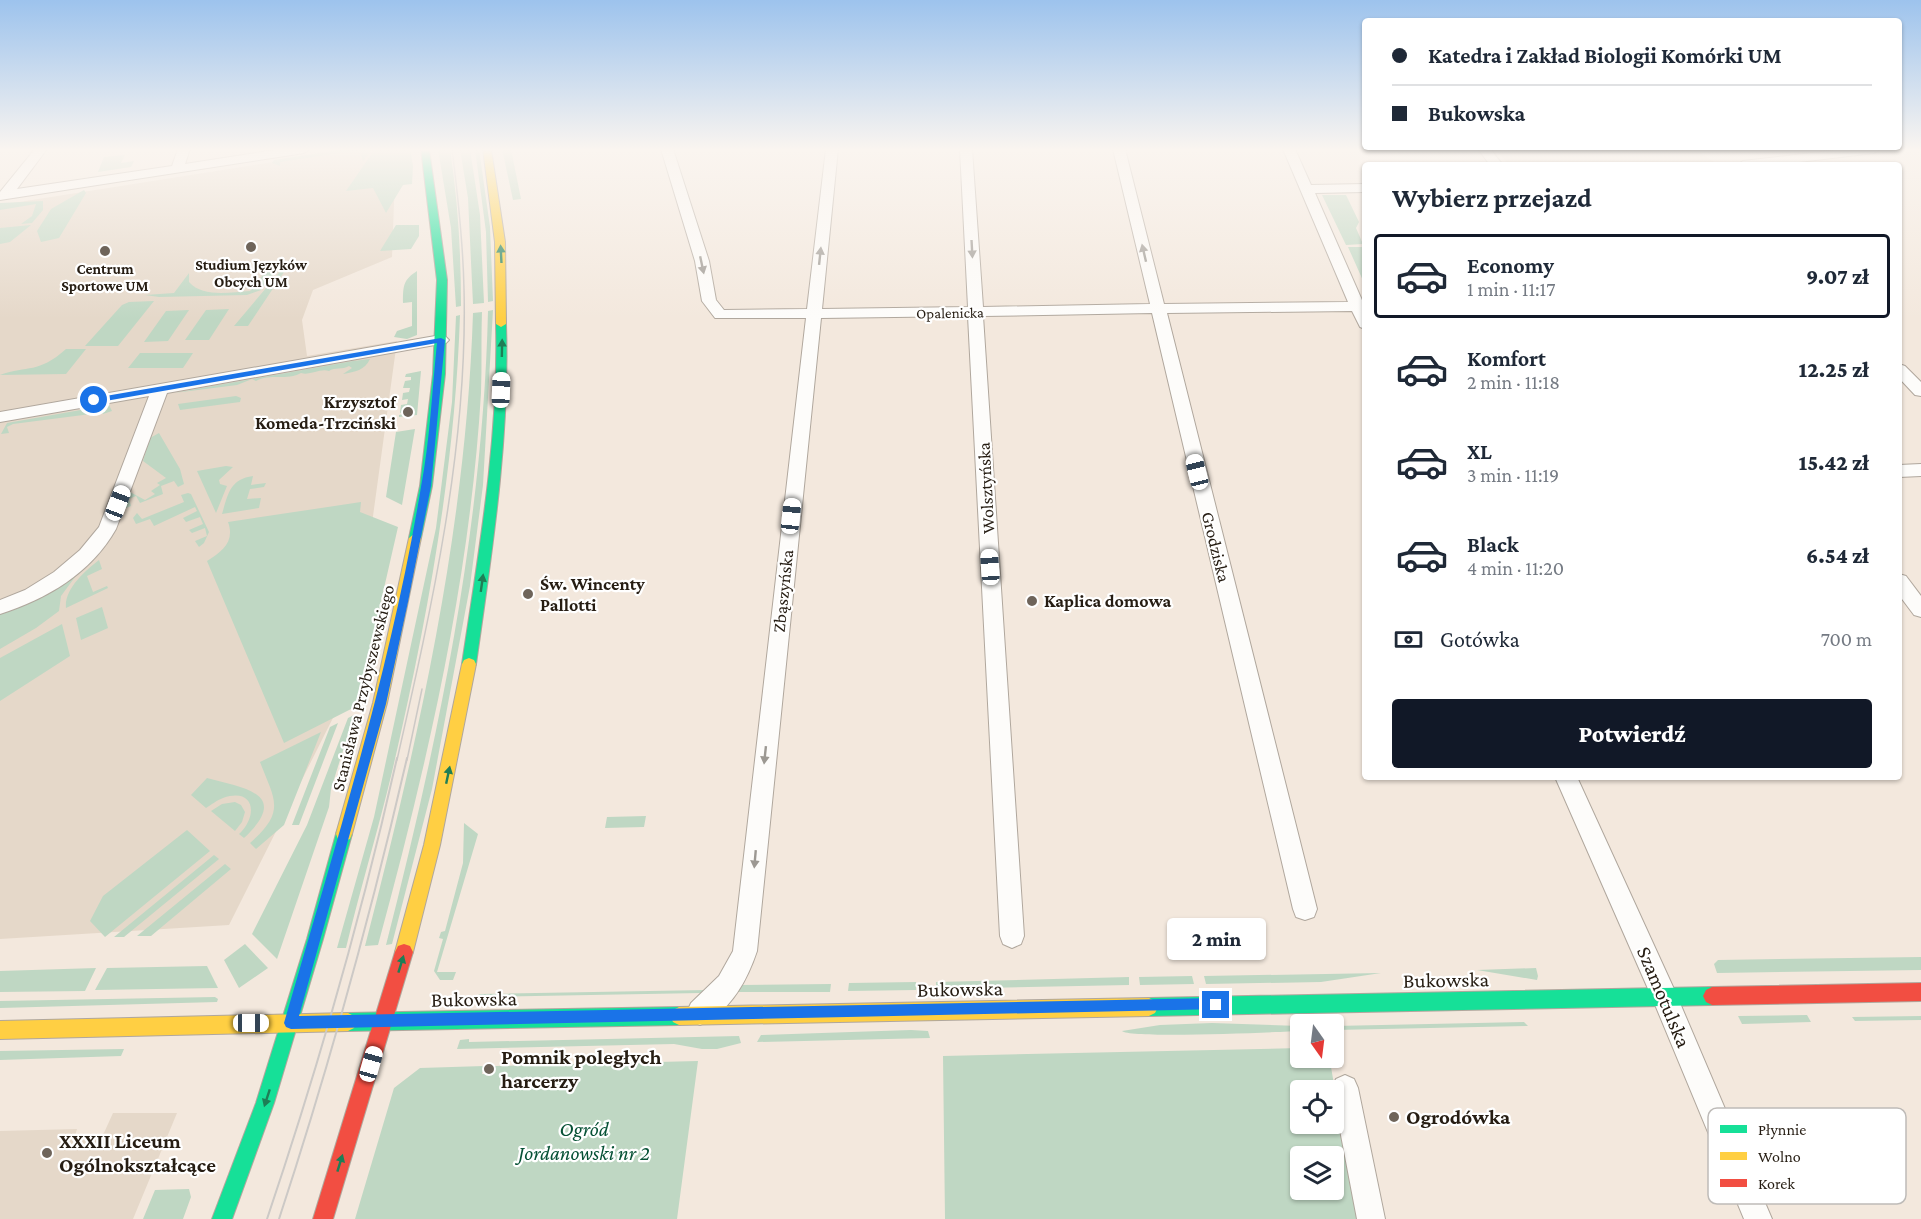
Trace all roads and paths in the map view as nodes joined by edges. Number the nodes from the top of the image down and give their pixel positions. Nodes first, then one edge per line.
1 (433, 206) edge
2 (496, 206) edge
3 (685, 206) edge
4 (826, 206) edge
5 (969, 206) edge
6 (1133, 206) edge
7 (1313, 206) edge
8 (1357, 306) junction
9 (1158, 310) junction
10 (975, 312) junction
11 (814, 314) junction
12 (1362, 317) edge
13 (441, 340) junction
14 (1902, 372) edge
15 (160, 389) junction
16 (1902, 390) edge
17 (1921, 391) edge
18 (1921, 400) edge
19 (0, 417) edge
20 (1921, 470) edge
21 (1902, 471) edge
22 (1902, 585) edge
23 (0, 607) edge
24 (1921, 610) edge
25 (1567, 780) edge
26 (1305, 909) dead end
27 (1012, 936) dead end
28 (1921, 992) edge
29 (1665, 998) junction
30 (695, 1015) junction
31 (384, 1021) junction
32 (291, 1023) junction
33 (0, 1030) edge
34 (1345, 1088) dead end
35 (1711, 1108) edge
36 (1752, 1204) edge
37 (222, 1219) edge
38 (323, 1219) edge
39 (1371, 1219) edge
40 (1758, 1219) edge

1 - 13 main road, Stanisława Przybyszewskiego
31 -> 2 main road
3 -> 11 street, Opalenicka
11 -> 4 street, Zbąszyńska
5 -> 10 street, Wolsztyńska
9 -> 6 street, Grodziska
7 - 8 street
8 - 9 street, Opalenicka
8 - 12 street
9 - 10 street, Opalenicka
9 - 26 street, Grodziska
10 - 11 street, Opalenicka
10 - 27 street, Wolsztyńska
11 -> 30 street, Zbąszyńska
13 - 15 street
13 - 32 main road, Stanisława Przybyszewskiego
14 - 17 street
15 - 19 street
15 - 23 street
16 - 18 street
20 - 21 street
22 - 24 street
25 - 29 street, Szamotulska
28 - 29 main road, Bukowska
29 - 30 main road, Bukowska
29 - 35 street, Szamotulska
30 - 31 main road, Bukowska
31 - 32 main road, Bukowska
38 -> 31 main road
32 - 33 main road, Bukowska
32 -> 37 main road, Stanisława Przybyszewskiego
34 - 39 street
36 - 40 street, Szamotulska

